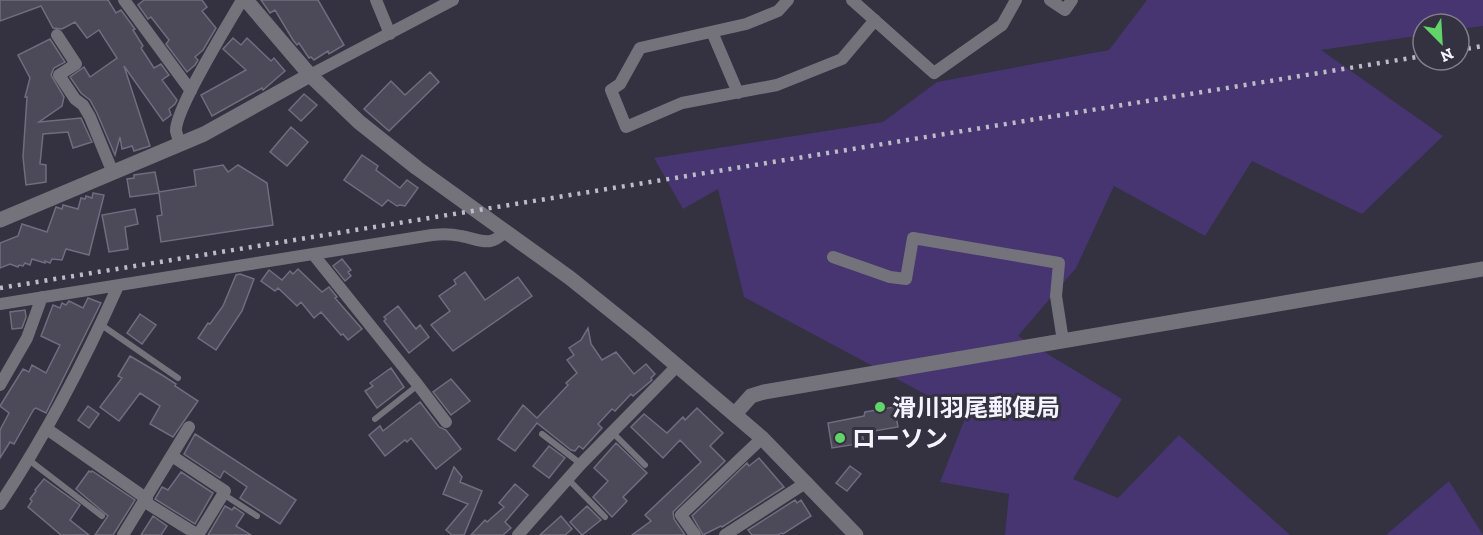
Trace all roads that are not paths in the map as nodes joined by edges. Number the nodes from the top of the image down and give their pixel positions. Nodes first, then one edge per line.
1 (124, 0) edge
2 (244, 0) edge
3 (376, 0) edge
4 (453, 0) edge
5 (788, 0) edge
6 (852, 0) edge
7 (1016, 0) edge
8 (1050, 0) edge
9 (1072, 0) edge
10 (875, 20) junction
11 (712, 32) junction
12 (390, 34) junction
13 (57, 35) dead end
14 (310, 75) junction
15 (191, 91) junction
16 (738, 93) junction
17 (180, 145) junction
18 (113, 173) junction
19 (0, 220) edge
20 (506, 231) junction
21 (313, 254) junction
22 (833, 257) dead end
23 (1483, 269) edge
24 (118, 286) junction
25 (42, 297) junction
26 (0, 304) edge
27 (100, 324) junction
28 (1063, 341) junction
29 (677, 366) junction
30 (178, 378) dead end
31 (0, 385) edge
32 (418, 385) junction
33 (735, 414) junction
34 (375, 419) dead end
35 (446, 422) dead end
36 (189, 427) dead end
37 (47, 429) junction
38 (612, 432) junction
39 (542, 434) dead end
40 (762, 438) junction
41 (172, 456) junction
42 (29, 460) junction
43 (581, 464) junction
44 (645, 465) dead end
45 (568, 478) junction
46 (807, 482) junction
47 (223, 494) junction
48 (146, 500) junction
49 (0, 504) edge
50 (102, 516) dead end
51 (257, 516) dead end
52 (605, 518) dead end
53 (520, 534) edge
54 (123, 535) edge
55 (695, 535) edge
56 (725, 535) edge
57 (856, 535) edge

1 - 15 street
2 - 14 street
2 - 15 street
3 - 12 street
4 - 12 street
5 - 11 street
6 - 10 street
7 - 10 street
8 - 9 street
10 - 16 street
11 - 16 street
11 - 16 street
12 - 14 street
13 - 18 street
14 - 17 street
14 - 20 street
15 - 17 street
17 - 18 street
18 - 19 street
20 - 21 street
20 - 29 street
21 - 24 street
21 - 32 street
22 - 28 street
23 - 28 street
24 - 25 street
24 - 27 street
25 - 26 street
25 - 31 street
27 - 30 lane
27 - 37 street
28 - 33 street
29 - 33 street
29 - 38 street
32 - 34 lane
32 - 35 street
33 - 40 street
36 - 41 street
37 - 42 street
37 - 48 street
38 - 43 street
38 - 44 lane
39 - 43 lane
40 - 46 street
40 - 55 street
41 - 47 street
41 - 48 street
42 - 49 street
42 - 50 lane
43 - 45 street
45 - 52 lane
45 - 53 street
46 - 56 street
46 - 57 street
47 - 48 street
47 - 51 lane
48 - 54 street

